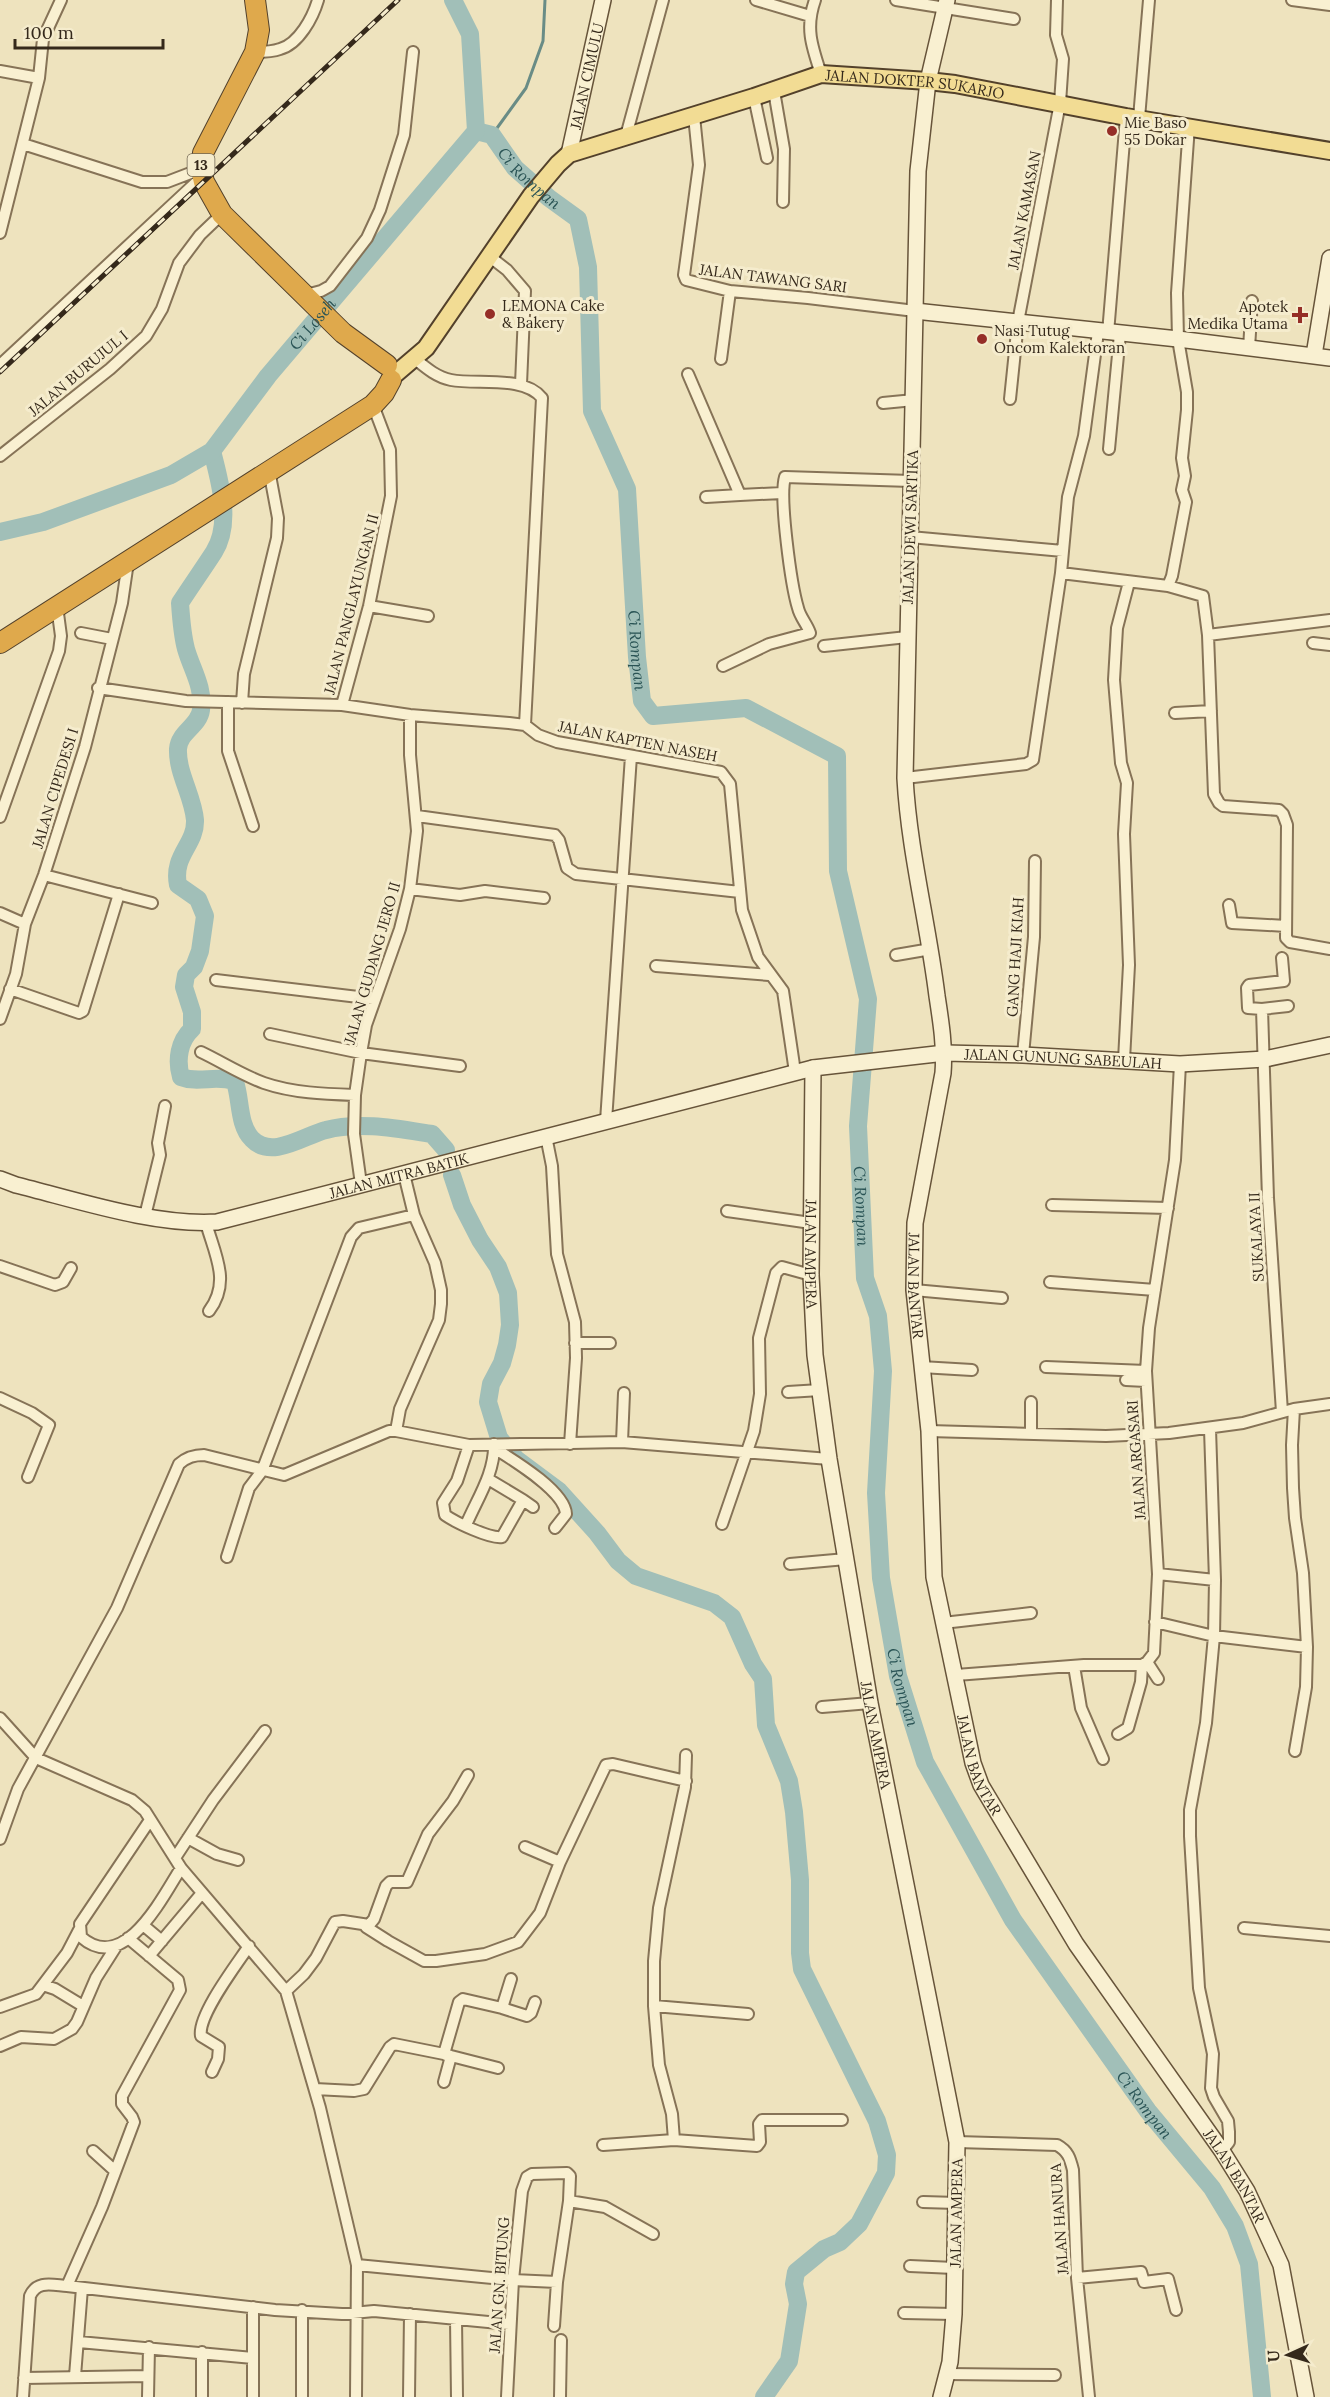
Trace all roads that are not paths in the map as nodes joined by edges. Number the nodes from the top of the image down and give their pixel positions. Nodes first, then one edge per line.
1 (61, 0) edge
2 (255, 0) edge
3 (318, 0) edge
4 (603, 0) edge
5 (663, 0) edge
6 (756, 0) edge
7 (815, 0) edge
8 (896, 0) edge
9 (1057, 0) edge
10 (1149, 0) edge
11 (1292, 0) edge
12 (946, 4) edge
13 (1330, 5) edge
14 (810, 16) junction
15 (1014, 19) dead end
16 (255, 52) junction
17 (413, 52) dead end
18 (0, 71) edge
19 (821, 74) junction
20 (39, 78) junction
21 (928, 81) junction
22 (774, 91) junction
23 (754, 97) junction
24 (1060, 104) junction
25 (694, 116) junction
26 (1133, 117) junction
27 (1189, 126) junction
28 (626, 136) junction
29 (23, 144) junction
30 (1330, 151) edge
31 (569, 154) junction
32 (767, 158) dead end
33 (202, 173) junction
34 (783, 202) dead end
35 (222, 214) junction
36 (0, 233) edge
37 (489, 256) junction
38 (1330, 258) edge
39 (730, 291) junction
40 (308, 298) junction
41 (1252, 301) dead end
42 (915, 311) junction
43 (1018, 322) junction
44 (1109, 333) junction
45 (1178, 339) junction
46 (1249, 348) junction
47 (420, 353) junction
48 (1314, 355) junction
49 (1330, 358) edge
50 (721, 359) dead end
51 (0, 365) edge
52 (385, 374) junction
53 (688, 374) dead end
54 (521, 384) junction
55 (1010, 399) dead end
56 (914, 400) junction
57 (883, 402) dead end
58 (373, 405) junction
59 (1109, 449) dead end
60 (0, 456) edge
61 (269, 470) junction
62 (911, 481) junction
63 (782, 493) junction
64 (740, 495) junction
65 (706, 497) dead end
66 (910, 537) junction
67 (1063, 551) junction
68 (128, 562) junction
69 (1061, 573) junction
70 (1129, 582) junction
71 (1168, 585) junction
72 (57, 606) junction
73 (369, 606) junction
74 (428, 616) dead end
75 (1330, 620) edge
76 (81, 633) dead end
77 (1208, 635) junction
78 (907, 638) junction
79 (112, 639) junction
80 (0, 643) edge
81 (1313, 643) dead end
82 (1330, 645) edge
83 (824, 646) dead end
84 (723, 666) dead end
85 (98, 688) junction
86 (228, 702) junction
87 (242, 703) junction
88 (342, 705) junction
89 (1211, 711) junction
90 (1175, 713) dead end
91 (410, 715) junction
92 (525, 725) junction
93 (631, 756) junction
94 (905, 778) junction
95 (417, 816) junction
96 (0, 817) edge
97 (253, 826) dead end
98 (1035, 861) dead end
99 (44, 875) junction
100 (622, 877) junction
101 (410, 889) junction
102 (740, 892) junction
103 (119, 894) junction
104 (544, 898) dead end
105 (152, 903) dead end
106 (1229, 905) dead end
107 (0, 913) edge
108 (26, 924) junction
109 (1286, 926) junction
110 (931, 949) junction
111 (1330, 949) edge
112 (896, 955) dead end
113 (1282, 958) dead end
114 (656, 966) dead end
115 (769, 975) junction
116 (216, 980) dead end
117 (10, 988) junction
118 (375, 999) junction
119 (1288, 1006) dead end
120 (1262, 1009) junction
121 (0, 1019) edge
122 (270, 1034) dead end
123 (1330, 1045) edge
124 (201, 1052) dead end
125 (361, 1053) junction
126 (945, 1053) junction
127 (1023, 1055) junction
128 (1265, 1059) junction
129 (1124, 1060) junction
130 (1180, 1064) junction
131 (460, 1066) dead end
132 (813, 1068) junction
133 (795, 1072) junction
134 (355, 1095) junction
135 (165, 1106) dead end
136 (606, 1120) junction
137 (546, 1136) junction
138 (404, 1174) junction
139 (0, 1179) edge
140 (361, 1184) junction
141 (1052, 1205) dead end
142 (1168, 1208) junction
143 (727, 1211) dead end
144 (414, 1215) junction
145 (145, 1216) junction
146 (206, 1223) junction
147 (811, 1223) junction
148 (0, 1266) edge
149 (71, 1268) dead end
150 (811, 1275) junction
151 (1050, 1282) dead end
152 (914, 1290) junction
153 (1155, 1290) junction
154 (1002, 1298) dead end
155 (209, 1311) dead end
156 (575, 1342) junction
157 (610, 1343) dead end
158 (921, 1367) junction
159 (1046, 1367) dead end
160 (972, 1370) dead end
161 (1146, 1376) junction
162 (1126, 1380) dead end
163 (820, 1390) junction
164 (788, 1392) dead end
165 (624, 1393) dead end
166 (0, 1398) edge
167 (1031, 1402) dead end
168 (1330, 1404) edge
169 (1294, 1409) junction
170 (1282, 1412) junction
171 (1210, 1429) junction
172 (396, 1431) junction
173 (929, 1431) junction
174 (1031, 1432) junction
175 (1151, 1432) junction
176 (622, 1442) junction
177 (570, 1444) junction
178 (469, 1445) junction
179 (500, 1445) junction
180 (746, 1454) junction
181 (830, 1459) junction
182 (262, 1471) junction
183 (28, 1477) dead end
184 (488, 1479) junction
185 (523, 1500) junction
186 (533, 1507) dead end
187 (722, 1524) dead end
188 (466, 1525) junction
189 (555, 1528) dead end
190 (227, 1557) dead end
191 (846, 1558) junction
192 (790, 1564) dead end
193 (1158, 1574) junction
194 (1215, 1580) junction
195 (1031, 1613) dead end
196 (1155, 1622) junction
197 (943, 1623) junction
198 (1214, 1636) junction
199 (1307, 1647) junction
200 (1144, 1664) junction
201 (1074, 1666) junction
202 (956, 1675) junction
203 (1158, 1679) dead end
204 (870, 1703) junction
205 (822, 1707) dead end
206 (0, 1718) edge
207 (265, 1731) dead end
208 (1118, 1734) dead end
209 (1295, 1751) dead end
210 (686, 1755) dead end
211 (36, 1758) junction
212 (1103, 1759) dead end
213 (468, 1775) dead end
214 (686, 1781) junction
215 (150, 1820) junction
216 (188, 1838) junction
217 (0, 1839) edge
218 (525, 1847) dead end
219 (175, 1858) junction
220 (238, 1860) dead end
221 (560, 1862) junction
222 (181, 1868) junction
223 (202, 1893) junction
224 (143, 1925) junction
225 (366, 1926) junction
226 (1244, 1928) dead end
227 (80, 1930) junction
228 (1330, 1936) edge
229 (128, 1938) junction
230 (162, 1941) junction
231 (117, 1945) junction
232 (249, 1946) junction
233 (149, 1956) junction
234 (511, 1978) dead end
235 (43, 1985) junction
236 (286, 1991) junction
237 (535, 2002) dead end
238 (83, 2006) junction
239 (654, 2006) junction
240 (0, 2007) edge
241 (502, 2008) junction
242 (748, 2013) dead end
243 (0, 2046) edge
244 (448, 2055) junction
245 (498, 2068) dead end
246 (212, 2072) dead end
247 (444, 2082) dead end
248 (315, 2089) junction
249 (842, 2120) dead end
250 (674, 2140) junction
251 (957, 2142) junction
252 (603, 2145) dead end
253 (93, 2151) dead end
254 (1222, 2151) junction
255 (114, 2170) junction
256 (569, 2201) junction
257 (922, 2202) dead end
258 (957, 2203) junction
259 (653, 2234) dead end
260 (357, 2265) junction
261 (910, 2266) dead end
262 (954, 2268) junction
263 (1077, 2278) junction
264 (513, 2280) junction
265 (557, 2282) junction
266 (67, 2286) junction
267 (82, 2288) junction
268 (253, 2307) junction
269 (303, 2310) junction
270 (1176, 2310) dead end
271 (357, 2312) junction
272 (904, 2313) dead end
273 (410, 2314) junction
274 (954, 2314) junction
275 (456, 2319) junction
276 (509, 2324) junction
277 (554, 2326) dead end
278 (561, 2340) dead end
279 (79, 2342) junction
280 (149, 2347) junction
281 (202, 2352) junction
282 (253, 2358) junction
283 (947, 2374) junction
284 (1054, 2375) dead end
285 (75, 2376) junction
286 (148, 2376) junction
287 (24, 2378) junction
288 (23, 2397) edge
289 (148, 2397) edge
290 (201, 2397) edge
291 (253, 2397) edge
292 (302, 2397) edge
293 (356, 2397) edge
294 (409, 2397) edge
295 (457, 2397) edge
296 (507, 2397) edge
297 (560, 2397) edge
298 (941, 2397) edge
299 (1089, 2397) edge
300 (1306, 2397) edge

1 - 20 street
2 - 16 highway, 13
3 - 16 street
4 - 31 street, JALAN CIMULU
5 - 28 street
6 - 14 street
7 - 14 street
8 - 12 street
9 - 24 street, JALAN KAMASAN
10 - 26 street
11 - 13 street
12 - 15 street
12 - 21 street, JALAN DEWI SARTIKA
14 - 19 street
16 - 33 highway, 13
17 - 40 street
18 - 20 street
19 - 21 main road, JALAN DOKTER SUKARJO
19 - 22 main road, JALAN DOKTER SUKARJO
20 - 29 street
21 - 24 main road, JALAN DOKTER SUKARJO
21 - 42 street, JALAN DEWI SARTIKA
22 - 23 main road, JALAN DOKTER SUKARJO
22 - 34 street
23 - 25 main road, JALAN DOKTER SUKARJO
23 - 32 street
24 - 26 main road, JALAN DOKTER SUKARJO
24 - 43 street, JALAN KAMASAN
25 - 28 main road, JALAN DOKTER SUKARJO
25 - 39 street, JALAN TAWANG SARI
26 - 27 main road, JALAN DOKTER SUKARJO
26 - 44 street
27 - 30 main road, JALAN DOKTER SUKARJO
27 - 45 street
28 - 31 main road, JALAN DOKTER SUKARJO
29 - 33 street
29 - 36 street
31 - 37 main road, JALAN DOKTER SUKARJO
33 - 35 highway, 13
33 - 51 street
35 - 40 highway, 13
35 - 60 street, JALAN BURUJUL I
37 - 47 main road, JALAN DOKTER SUKARJO
37 - 54 street
38 - 48 street
39 - 42 street, JALAN TAWANG SARI
39 - 50 street
40 - 52 highway, 13
41 - 46 street
42 - 43 street
42 - 56 street, JALAN DEWI SARTIKA
43 - 44 street
43 - 55 street, JALAN KAMASAN
44 - 45 street
44 - 59 street
44 - 67 street
45 - 46 street
45 - 71 street
46 - 48 street
47 - 52 main road, JALAN DOKTER SUKARJO
47 - 54 street
48 - 49 street
52 - 58 highway
53 - 64 street
54 - 92 street
56 - 57 street
56 - 62 street, JALAN DEWI SARTIKA
58 - 61 highway
58 - 73 street, JALAN PANGLAYUNGAN II
61 - 68 highway
61 - 87 street
62 - 63 street
62 - 66 street, JALAN DEWI SARTIKA
63 - 64 street
63 - 84 street
64 - 65 street
66 - 67 street
66 - 78 street, JALAN DEWI SARTIKA
67 - 69 street
68 - 72 highway
68 - 79 street, JALAN CIPEDESI I
69 - 70 street
69 - 94 street
70 - 71 street
70 - 129 street
71 - 77 street
72 - 80 highway
72 - 96 street
73 - 74 street
73 - 88 street, JALAN PANGLAYUNGAN II
75 - 77 street
76 - 79 street
77 - 89 street
78 - 83 street
78 - 94 street, JALAN DEWI SARTIKA
79 - 85 street, JALAN CIPEDESI I
81 - 82 street
85 - 86 street, JALAN KAPTEN NASEH
85 - 99 street, JALAN CIPEDESI I
86 - 87 street, JALAN KAPTEN NASEH
86 - 97 street
87 - 88 street, JALAN KAPTEN NASEH
88 - 91 street, JALAN KAPTEN NASEH
89 - 90 street
89 - 109 street
91 - 92 street, JALAN KAPTEN NASEH
91 - 95 street, JALAN GUDANG JERO II
92 - 93 street, JALAN KAPTEN NASEH
93 - 100 street
93 - 102 street, JALAN KAPTEN NASEH
94 - 110 street, JALAN DEWI SARTIKA
95 - 100 street
95 - 101 street, JALAN GUDANG JERO II
98 - 127 street, GANG HAJI KIAH
99 - 103 street
99 - 108 street, JALAN CIPEDESI I
100 - 102 street
100 - 136 street
101 - 104 street
101 - 118 street, JALAN GUDANG JERO II
102 - 115 street, JALAN KAPTEN NASEH
103 - 105 street
103 - 117 street
106 - 109 street
107 - 108 street
108 - 117 street, JALAN CIPEDESI I
109 - 111 street
110 - 112 street
110 - 126 street, JALAN DEWI SARTIKA
113 - 120 street
114 - 115 street
115 - 133 street, JALAN KAPTEN NASEH
116 - 118 street
117 - 121 street, JALAN CIPEDESI I
118 - 125 street, JALAN GUDANG JERO II
119 - 120 street
120 - 128 street, SUKALAYA II
122 - 125 street
123 - 128 street, JALAN GUNUNG SABEULAH
124 - 134 street
125 - 131 street
125 - 134 street, JALAN GUDANG JERO II
126 - 127 street, JALAN GUNUNG SABEULAH
126 - 132 street, JALAN GUNUNG SABEULAH
126 - 152 street, JALAN BANTAR
127 - 129 street, JALAN GUNUNG SABEULAH
128 - 130 street, JALAN GUNUNG SABEULAH
128 - 170 street, SUKALAYA II
129 - 130 street, JALAN GUNUNG SABEULAH
130 - 142 street, JALAN ARGASARI
132 - 133 street, JALAN GUNUNG SABEULAH
132 - 147 street, JALAN AMPERA
133 - 136 street, JALAN MITRA BATIK
134 - 140 street, JALAN GUDANG JERO II
135 - 145 street
136 - 137 street, JALAN MITRA BATIK
137 - 138 street, JALAN MITRA BATIK
137 - 156 street
138 - 140 street, JALAN MITRA BATIK
138 - 144 street
139 - 145 street, JALAN MITRA BATIK
140 - 146 street, JALAN MITRA BATIK
141 - 142 street
142 - 153 street, JALAN ARGASARI
143 - 147 street
144 - 172 street
144 - 182 street
145 - 146 street, JALAN MITRA BATIK
146 - 155 street
147 - 150 street, JALAN AMPERA
148 - 149 street
150 - 163 street, JALAN AMPERA
150 - 180 street
151 - 153 street
152 - 154 street
152 - 158 street, JALAN BANTAR
153 - 161 street, JALAN ARGASARI
156 - 157 street
156 - 177 street
158 - 160 street
158 - 173 street, JALAN BANTAR
159 - 161 street
161 - 162 street
161 - 175 street, JALAN ARGASARI
163 - 164 street
163 - 181 street, JALAN AMPERA
165 - 176 street
166 - 183 street
167 - 174 street
168 - 169 street
169 - 170 street
169 - 199 street
170 - 171 street
171 - 175 street
171 - 194 street
172 - 178 street
172 - 182 street
173 - 174 street
173 - 197 street, JALAN BANTAR
174 - 175 street
175 - 193 street, JALAN ARGASARI
176 - 177 street
176 - 180 street
177 - 179 street
178 - 179 street
178 - 188 street
179 - 184 street
179 - 189 street
180 - 181 street
180 - 187 street
181 - 191 street, JALAN AMPERA
182 - 190 street
182 - 211 street
184 - 185 street
184 - 188 street
185 - 186 street
185 - 188 street
191 - 192 street
191 - 204 street, JALAN AMPERA
193 - 194 street
193 - 196 street, JALAN ARGASARI
194 - 198 street
195 - 197 street
196 - 198 street
196 - 200 street, JALAN ARGASARI
197 - 202 street, JALAN BANTAR
198 - 199 street
198 - 254 street
199 - 209 street
200 - 201 street
200 - 203 street
200 - 208 street, JALAN ARGASARI
201 - 202 street
201 - 212 street
202 - 254 street, JALAN BANTAR
204 - 205 street
204 - 251 street, JALAN AMPERA
206 - 211 street
207 - 216 street
210 - 214 street
211 - 215 street
211 - 217 street
213 - 225 street
214 - 221 street
214 - 239 street
215 - 219 street
215 - 227 street
216 - 219 street
216 - 220 street
218 - 221 street
219 - 222 street
221 - 225 street
222 - 223 street
222 - 224 street
223 - 230 street
223 - 232 street
224 - 229 street
224 - 230 street
225 - 236 street
226 - 228 street
227 - 231 street
227 - 235 street
229 - 231 street
229 - 233 street
230 - 233 street
231 - 238 street
232 - 236 street
232 - 246 street
233 - 255 street
234 - 241 street
235 - 238 street
235 - 240 street
236 - 248 street
237 - 241 street
238 - 243 street
239 - 242 street
239 - 250 street
241 - 244 street
244 - 245 street
244 - 247 street
244 - 248 street
248 - 260 street
249 - 250 street
250 - 252 street
251 - 258 street, JALAN AMPERA
251 - 263 street, JALAN HANURA
253 - 255 street
254 - 300 street, JALAN BANTAR
255 - 266 street
256 - 259 street
256 - 264 street, JALAN GN. BITUNG
256 - 265 street
257 - 258 street
258 - 262 street, JALAN AMPERA
260 - 264 street
260 - 271 street
261 - 262 street
262 - 274 street, JALAN AMPERA
263 - 270 street
263 - 299 street, JALAN HANURA
264 - 265 street
264 - 276 street, JALAN GN. BITUNG
265 - 277 street
266 - 267 street
266 - 287 street
267 - 268 street
267 - 279 street
268 - 269 street
268 - 282 street
269 - 271 street
269 - 292 street
271 - 273 street
271 - 293 street
272 - 274 street
273 - 275 street
273 - 294 street
274 - 283 street, JALAN AMPERA
275 - 276 street
275 - 295 street
276 - 296 street, JALAN GN. BITUNG
278 - 297 street
279 - 280 street
279 - 285 street
280 - 281 street
280 - 286 street
281 - 282 street
281 - 290 street
282 - 291 street
283 - 284 street
283 - 298 street, JALAN AMPERA
285 - 286 street
285 - 287 street
286 - 289 street
287 - 288 street

